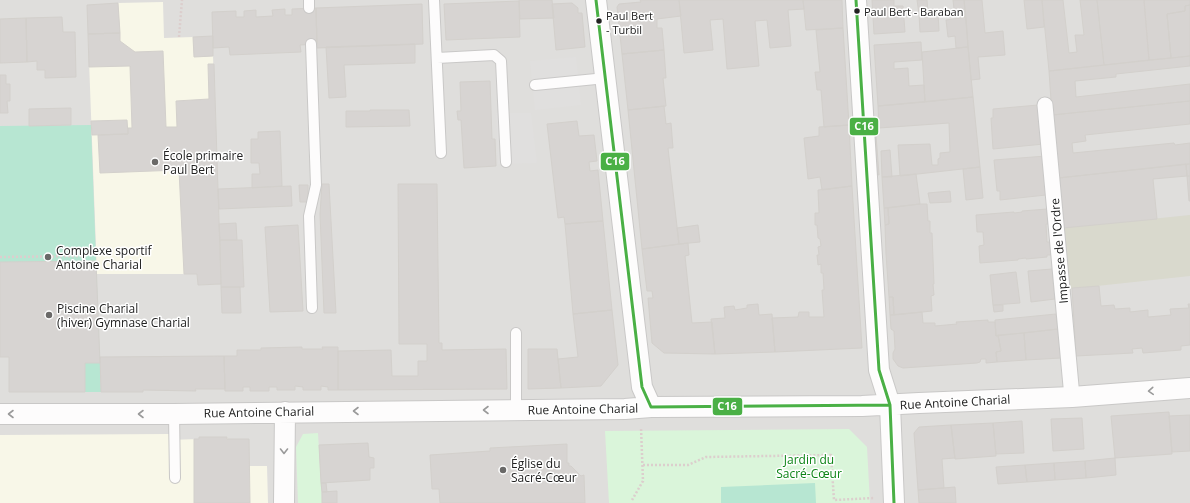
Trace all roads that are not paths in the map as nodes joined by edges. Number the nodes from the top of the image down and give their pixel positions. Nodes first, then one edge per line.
1 (434, 0) edge
2 (596, 0) edge
3 (856, 0) edge
4 (311, 44) dead end
5 (437, 58) junction
6 (606, 78) junction
7 (535, 85) dead end
8 (1045, 106) dead end
9 (441, 153) dead end
10 (506, 162) dead end
11 (312, 308) dead end
12 (516, 333) dead end
13 (1190, 388) edge
14 (1072, 396) junction
15 (890, 405) junction
16 (651, 407) junction
17 (516, 410) junction
18 (285, 412) junction
19 (0, 414) edge
20 (174, 414) junction
21 (175, 478) dead end
22 (894, 500) edge
23 (284, 503) edge

1 - 5 lane
2 - 6 street
3 - 15 street
4 - 11 lane
5 - 9 lane
5 - 10 lane
6 - 7 lane
6 - 16 street
8 - 14 street, Impasse de l'Ordre
12 - 17 lane
13 -> 14 street, Rue Antoine Charial
14 - 15 street, Rue Antoine Charial
15 - 16 street, Rue Antoine Charial
15 - 22 street
16 - 17 street, Rue Antoine Charial
17 -> 18 street, Rue Antoine Charial
18 - 20 street, Rue Antoine Charial
18 -> 23 street
20 -> 19 street, Rue Antoine Charial
20 - 21 lane

